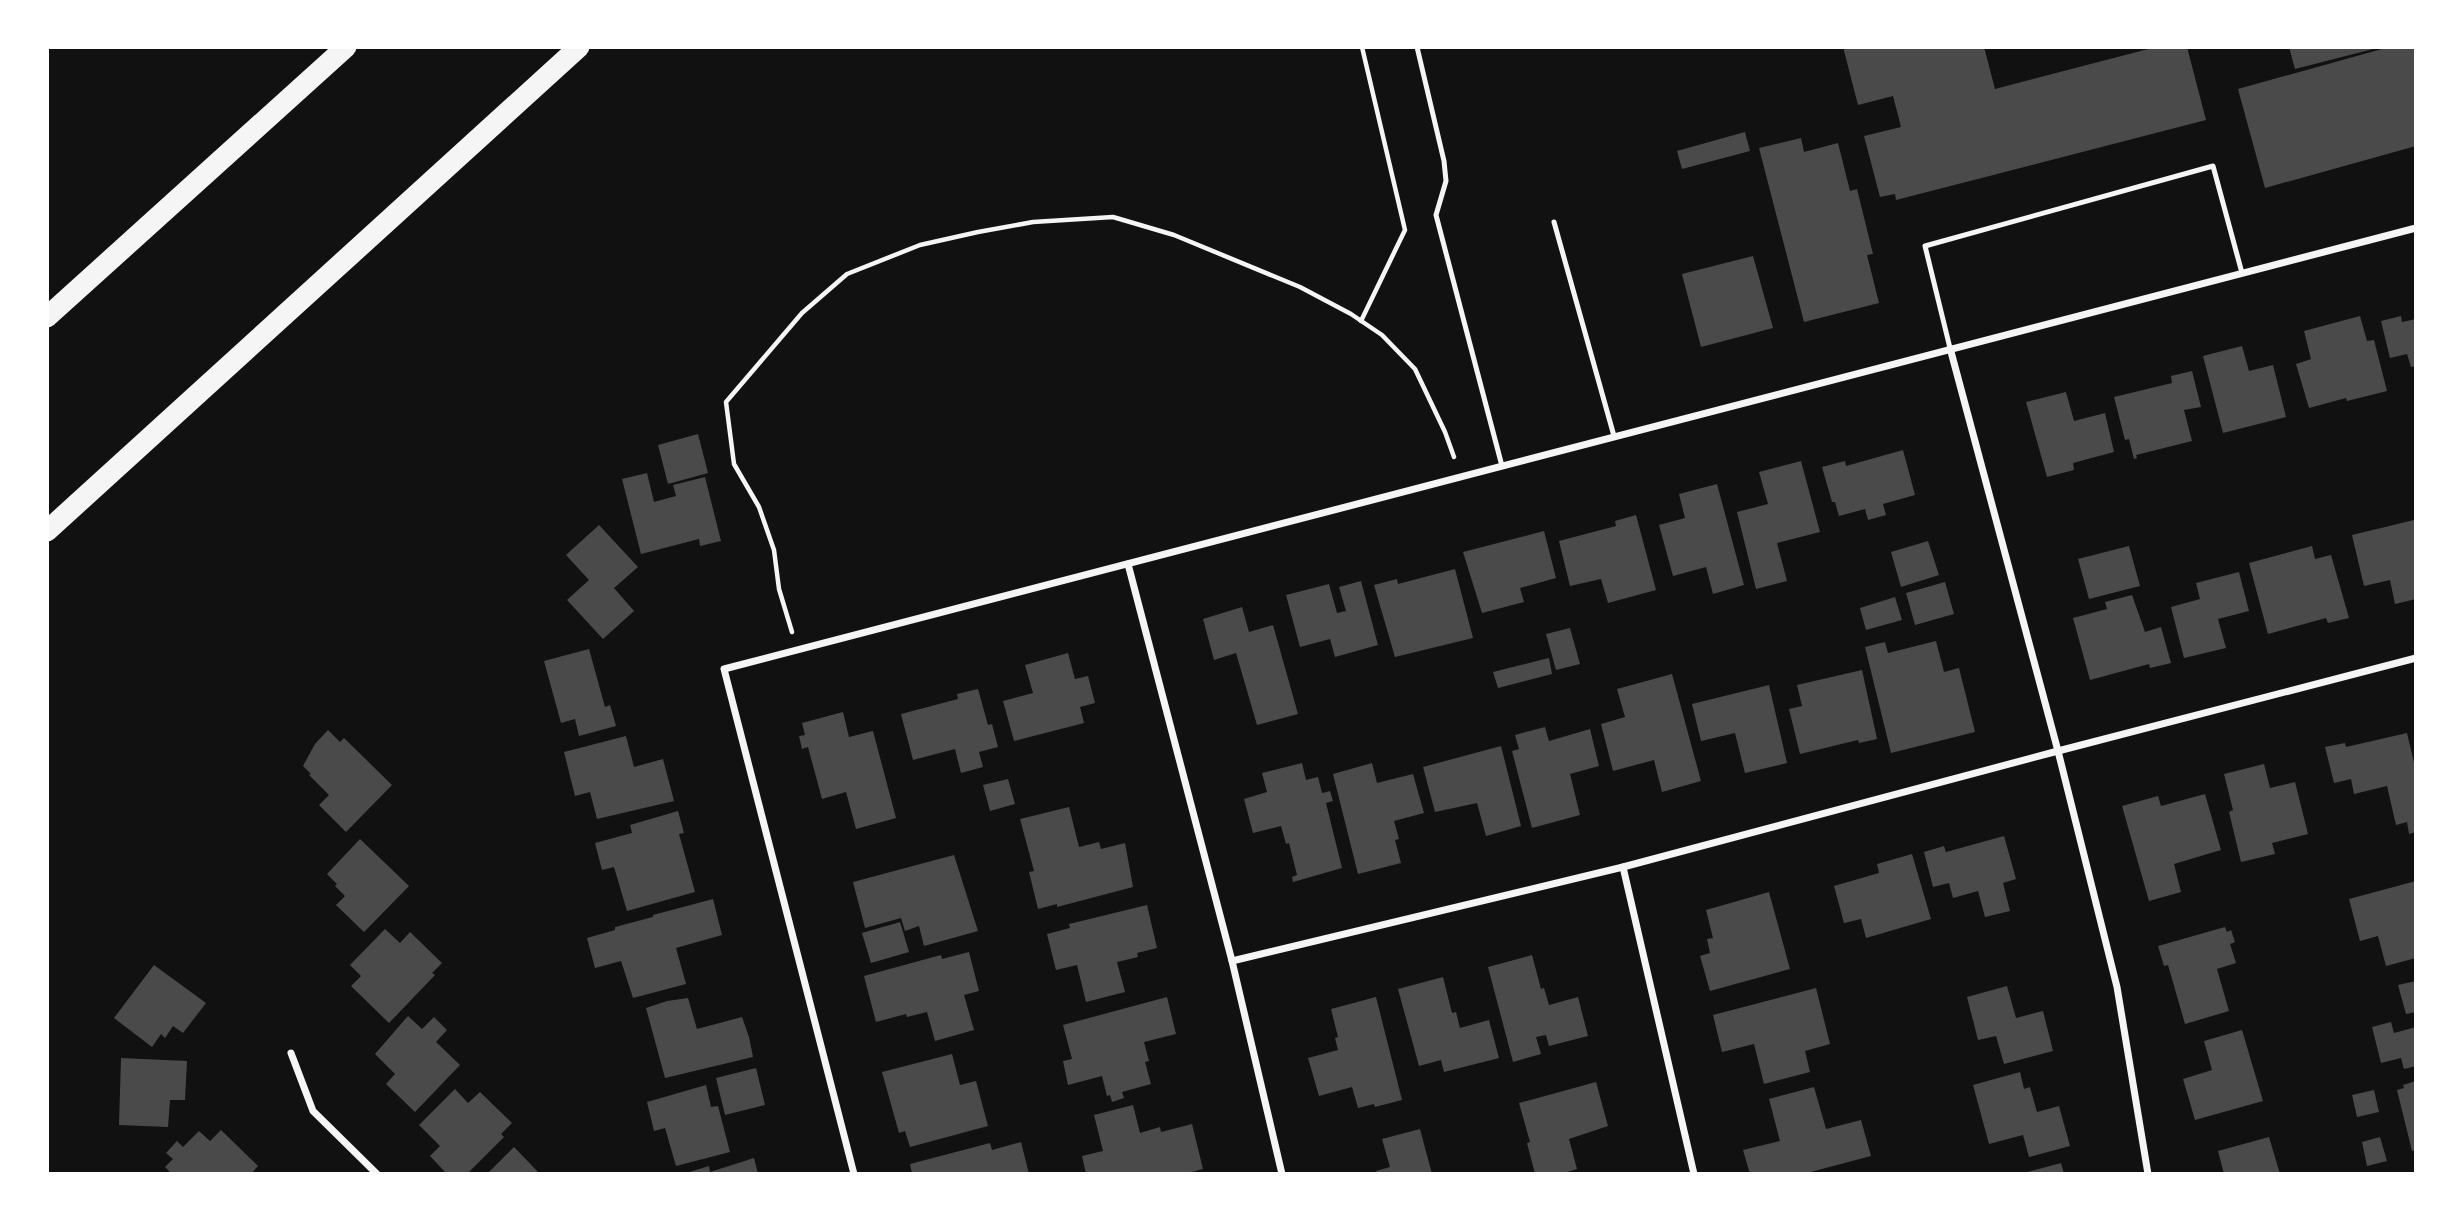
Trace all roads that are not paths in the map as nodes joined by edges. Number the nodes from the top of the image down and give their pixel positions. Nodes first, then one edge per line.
1 (346, 47) edge
2 (579, 47) edge
3 (1417, 47) edge
4 (1554, 222) dead end
5 (2416, 228) edge
6 (2242, 273) junction
7 (47, 317) edge
8 (1950, 348) junction
9 (1614, 436) junction
10 (1502, 466) junction
11 (47, 531) edge
12 (1128, 564) junction
13 (2416, 658) edge
14 (2058, 751) junction
15 (1623, 867) junction
16 (1232, 961) junction
17 (291, 1053) dead end
18 (377, 1174) edge
19 (854, 1174) edge
20 (1282, 1174) edge
21 (1694, 1174) edge
22 (2148, 1174) edge

1 - 7 highway
2 - 11 highway
3 - 10 lane
4 - 9 lane
5 - 6 street
6 - 8 street
6 - 8 lane
8 - 9 street
8 - 14 street
9 - 10 street
10 - 12 street
12 - 16 street
12 - 19 street
13 - 14 street
14 - 15 street
14 - 22 street
15 - 16 street
15 - 21 street
16 - 20 street
17 - 18 street

